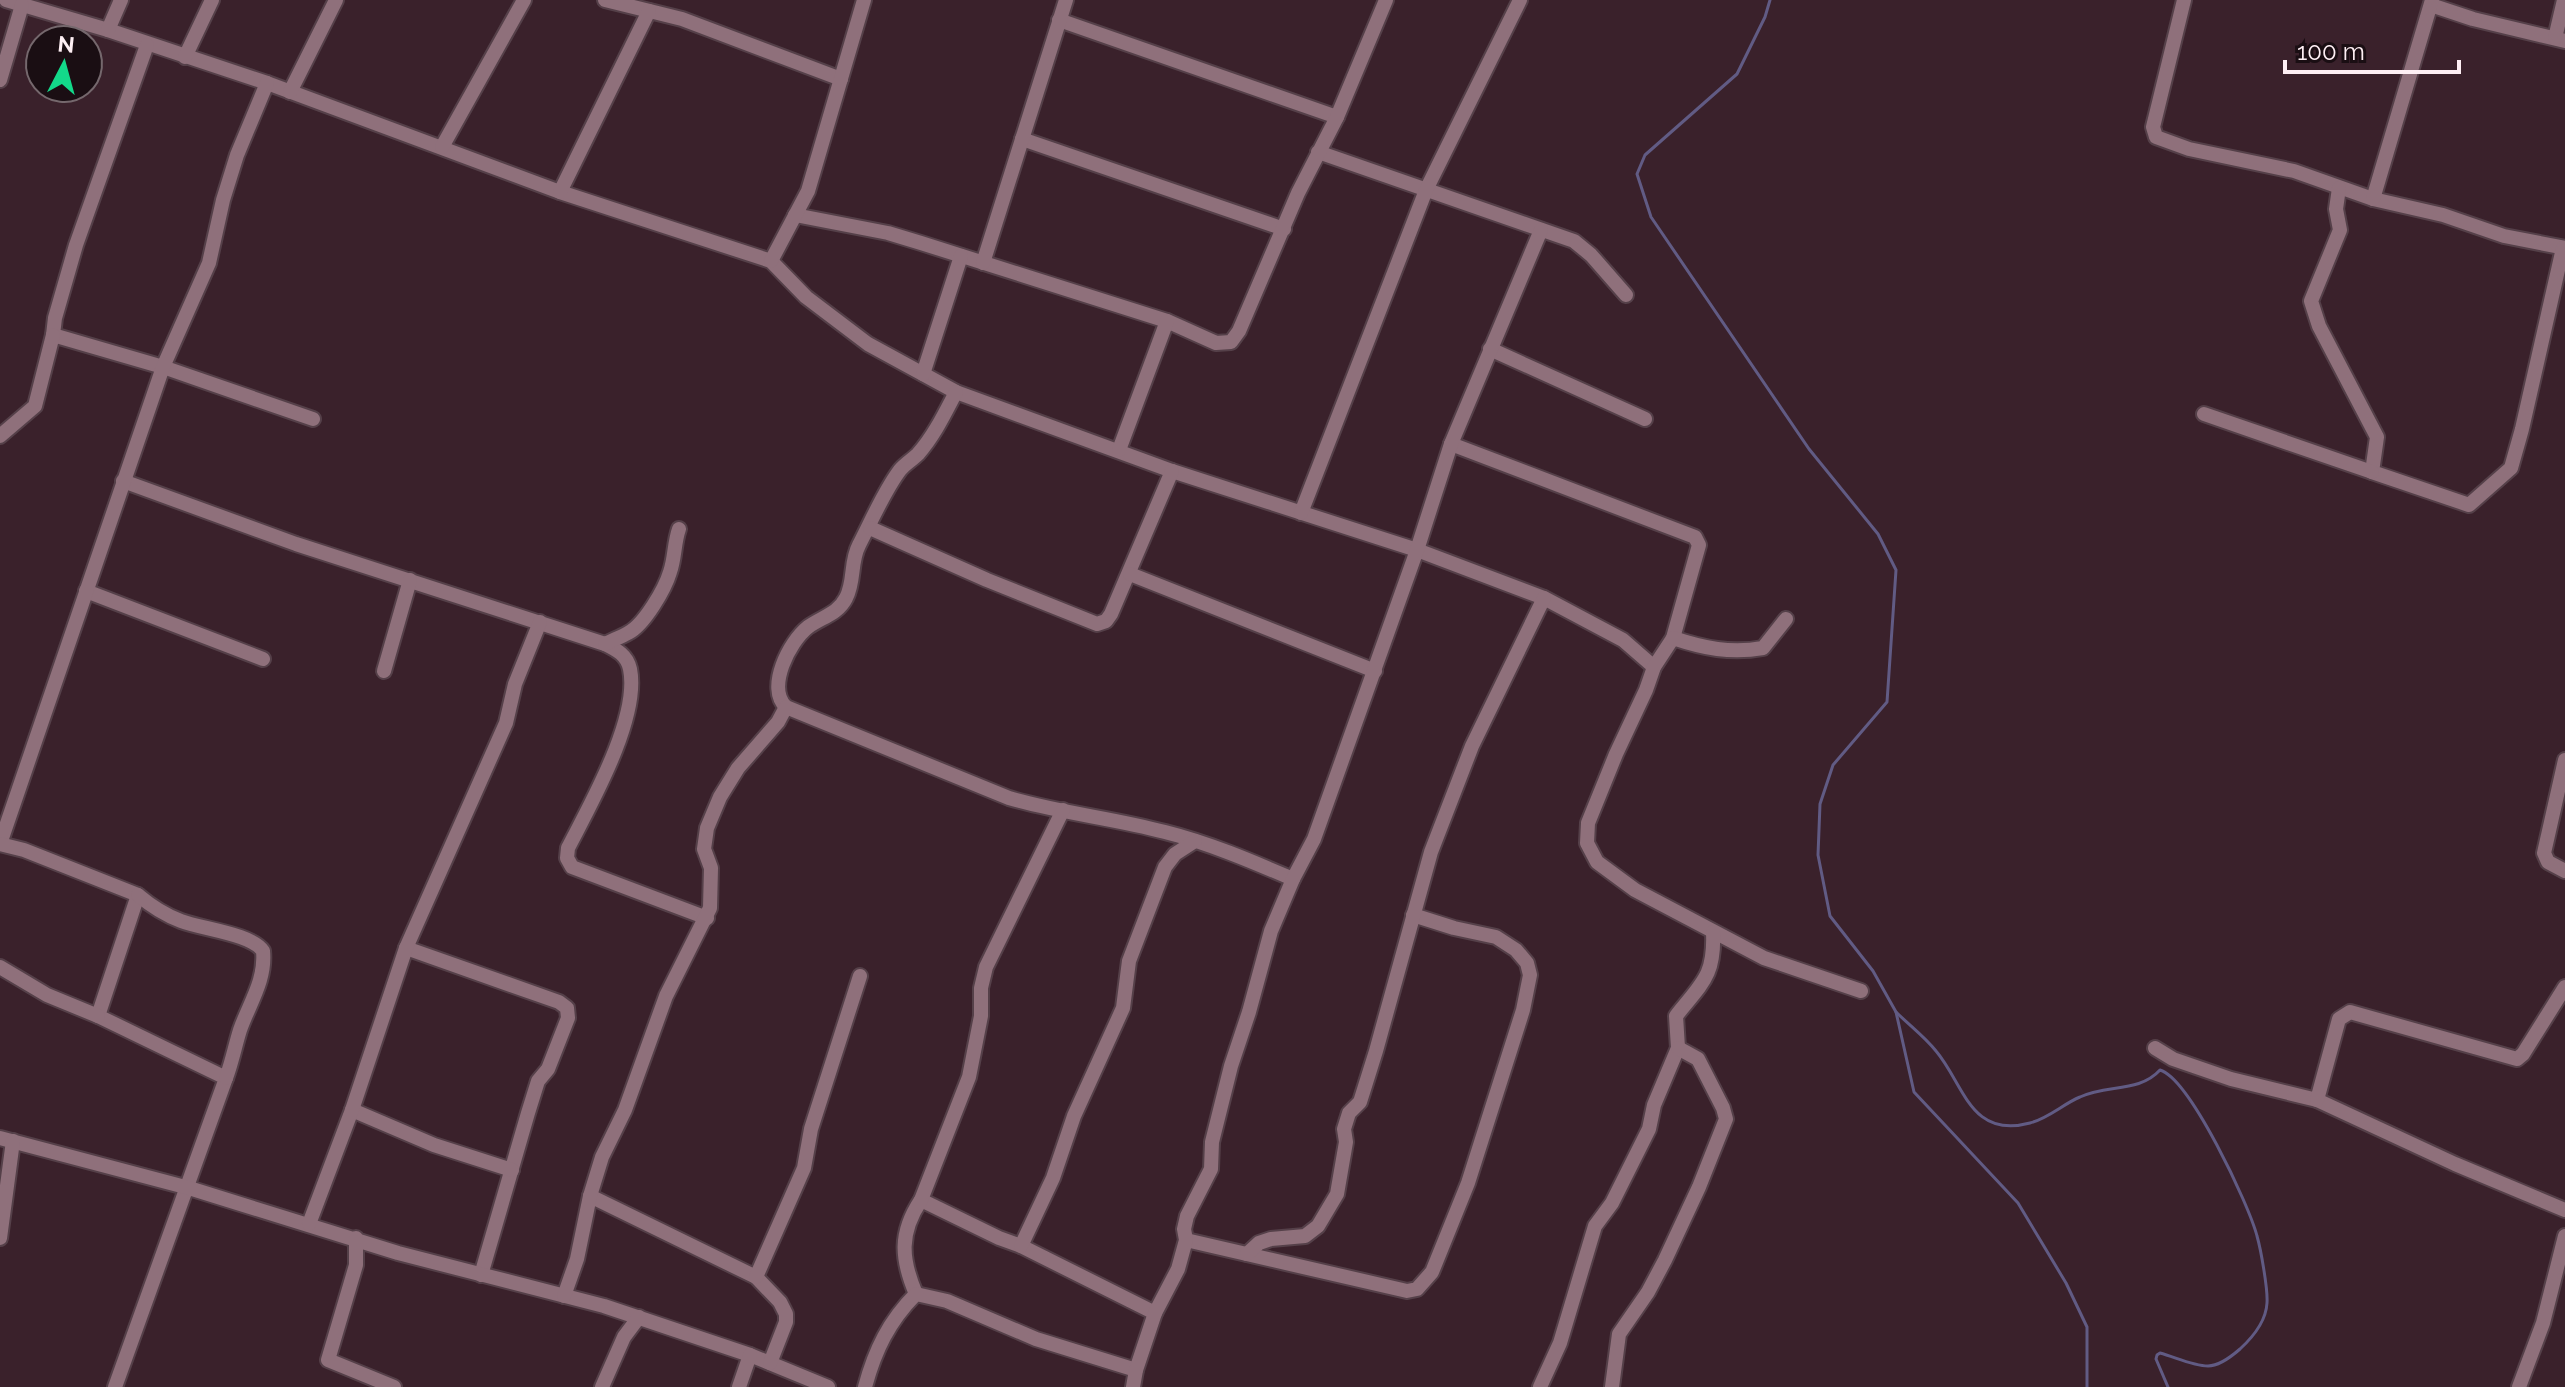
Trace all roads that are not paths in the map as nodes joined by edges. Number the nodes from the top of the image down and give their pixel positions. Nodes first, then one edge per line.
1 (6, 0) edge
2 (121, 0) edge
3 (212, 0) edge
4 (336, 0) edge
5 (524, 0) edge
6 (605, 0) edge
7 (864, 0) edge
8 (1066, 0) edge
9 (1520, 0) edge
10 (2184, 0) edge
11 (2564, 0) edge
12 (1381, 2) edge
13 (2432, 2) edge
14 (22, 5) junction
15 (649, 11) junction
16 (1059, 20) junction
17 (108, 30) junction
18 (2560, 40) edge
19 (147, 45) junction
20 (185, 57) junction
21 (841, 79) junction
22 (0, 80) edge
23 (267, 83) junction
24 (290, 92) junction
25 (1337, 117) junction
26 (1022, 139) junction
27 (442, 147) junction
28 (1318, 152) junction
29 (2339, 188) junction
30 (1426, 190) junction
31 (560, 192) junction
32 (2373, 199) junction
33 (795, 215) junction
34 (1284, 229) junction
35 (1541, 230) junction
36 (2564, 248) edge
37 (961, 256) junction
38 (771, 261) junction
39 (983, 263) junction
40 (1626, 295) dead end
41 (1167, 321) junction
42 (53, 335) junction
43 (1490, 349) junction
44 (163, 367) junction
45 (923, 374) junction
46 (956, 392) junction
47 (2204, 414) dead end
48 (313, 419) dead end
49 (1645, 419) dead end
50 (0, 436) edge
51 (1451, 444) junction
52 (1119, 450) junction
53 (1172, 471) junction
54 (2372, 472) junction
55 (123, 481) junction
56 (1301, 513) junction
57 (870, 528) junction
58 (679, 529) dead end
59 (1417, 550) junction
60 (1130, 574) junction
61 (410, 580) junction
62 (86, 591) junction
63 (1544, 598) junction
64 (1786, 619) dead end
65 (540, 622) junction
66 (1673, 638) junction
67 (605, 644) junction
68 (263, 659) dead end
69 (1654, 667) junction
70 (384, 671) dead end
71 (1375, 671) junction
72 (786, 707) junction
73 (2565, 760) edge
74 (1063, 810) junction
75 (1195, 841) junction
76 (0, 844) edge
77 (2565, 871) edge
78 (1293, 879) junction
79 (138, 895) junction
80 (1413, 915) junction
81 (707, 918) junction
82 (1713, 932) junction
83 (406, 948) junction
84 (0, 967) edge
85 (860, 976) dead end
86 (2565, 987) edge
87 (1861, 991) dead end
88 (98, 1016) junction
89 (1678, 1048) junction
90 (2155, 1048) dead end
91 (226, 1078) junction
92 (2317, 1100) junction
93 (352, 1110) junction
94 (6, 1140) edge
95 (512, 1170) junction
96 (189, 1188) junction
97 (590, 1196) junction
98 (921, 1200) junction
99 (2565, 1210) edge
100 (309, 1224) junction
101 (2565, 1236) edge
102 (0, 1238) edge
103 (356, 1238) junction
104 (1186, 1240) junction
105 (1021, 1246) junction
106 (1247, 1254) junction
107 (481, 1275) junction
108 (756, 1277) junction
109 (916, 1294) junction
110 (564, 1296) junction
111 (1155, 1313) junction
112 (639, 1317) junction
113 (750, 1355) junction
114 (770, 1363) junction
115 (1136, 1370) junction
116 (115, 1387) edge
117 (394, 1387) edge
118 (602, 1387) edge
119 (739, 1387) edge
120 (828, 1387) edge
121 (865, 1387) edge
122 (1133, 1387) edge
123 (1540, 1387) edge
124 (1612, 1387) edge
125 (2519, 1387) edge

1 - 14 street
2 - 17 street
3 - 20 street
4 - 24 street
5 - 27 street
6 - 15 street
7 - 21 street
8 - 16 street
9 - 30 street
10 - 29 street
11 - 18 street
12 - 25 street
13 - 18 street
13 - 32 street
14 - 17 street
14 - 22 street
15 - 21 street
15 - 31 street
16 - 25 street
16 - 26 street
17 - 19 street
19 - 20 street
19 - 42 street
20 - 23 street
21 - 33 street
23 - 24 street
23 - 44 street
24 - 27 street
25 - 28 street
26 - 34 street
26 - 39 street
27 - 31 street
28 - 30 street
28 - 34 street
29 - 32 street
29 - 54 street
30 - 35 street
30 - 56 street
31 - 38 street
32 - 36 street
33 - 37 street
33 - 38 street
34 - 41 street
35 - 40 street
35 - 43 street
36 - 54 street
37 - 39 street
37 - 45 street
38 - 45 street
39 - 41 street
41 - 52 street
42 - 44 street
42 - 50 street
43 - 49 street
43 - 51 street
44 - 48 street
44 - 55 street
45 - 46 street
46 - 52 street
46 - 57 street
47 - 54 street
51 - 59 street
51 - 66 street
52 - 53 street
53 - 56 street
53 - 60 street
55 - 61 street
55 - 62 street
56 - 59 street
57 - 60 street
57 - 72 street
58 - 67 street
59 - 63 street
59 - 71 street
60 - 71 street
61 - 65 street
61 - 70 street
62 - 68 street
62 - 76 street
63 - 69 street
63 - 80 street
64 - 66 street
65 - 67 street
65 - 83 street
66 - 69 street
67 - 81 street
69 - 82 street
71 - 78 street
72 - 74 street
72 - 81 street
73 - 77 street
74 - 75 street
74 - 98 street
75 - 78 street
75 - 105 street
76 - 79 street
78 - 104 street
79 - 88 street
79 - 91 street
80 - 106 street
80 - 106 street
81 - 97 street
82 - 87 street
82 - 89 street
83 - 93 street
83 - 95 street
84 - 88 street
85 - 108 street
86 - 92 street
88 - 91 street
89 - 123 street
89 - 124 street
90 - 92 street
91 - 96 street
92 - 99 street
93 - 95 street
93 - 100 street
94 - 96 street
94 - 102 street
95 - 107 street
96 - 100 street
96 - 116 street
97 - 108 street
97 - 110 street
98 - 105 street
98 - 109 street
100 - 103 street
101 - 125 street
103 - 107 street
103 - 117 street
104 - 106 street
104 - 111 street
105 - 111 street
107 - 110 street
108 - 114 street
109 - 115 street
109 - 121 street
110 - 112 street
111 - 115 street
112 - 113 street
112 - 118 street
113 - 114 street
113 - 119 street
114 - 120 street
115 - 122 street

